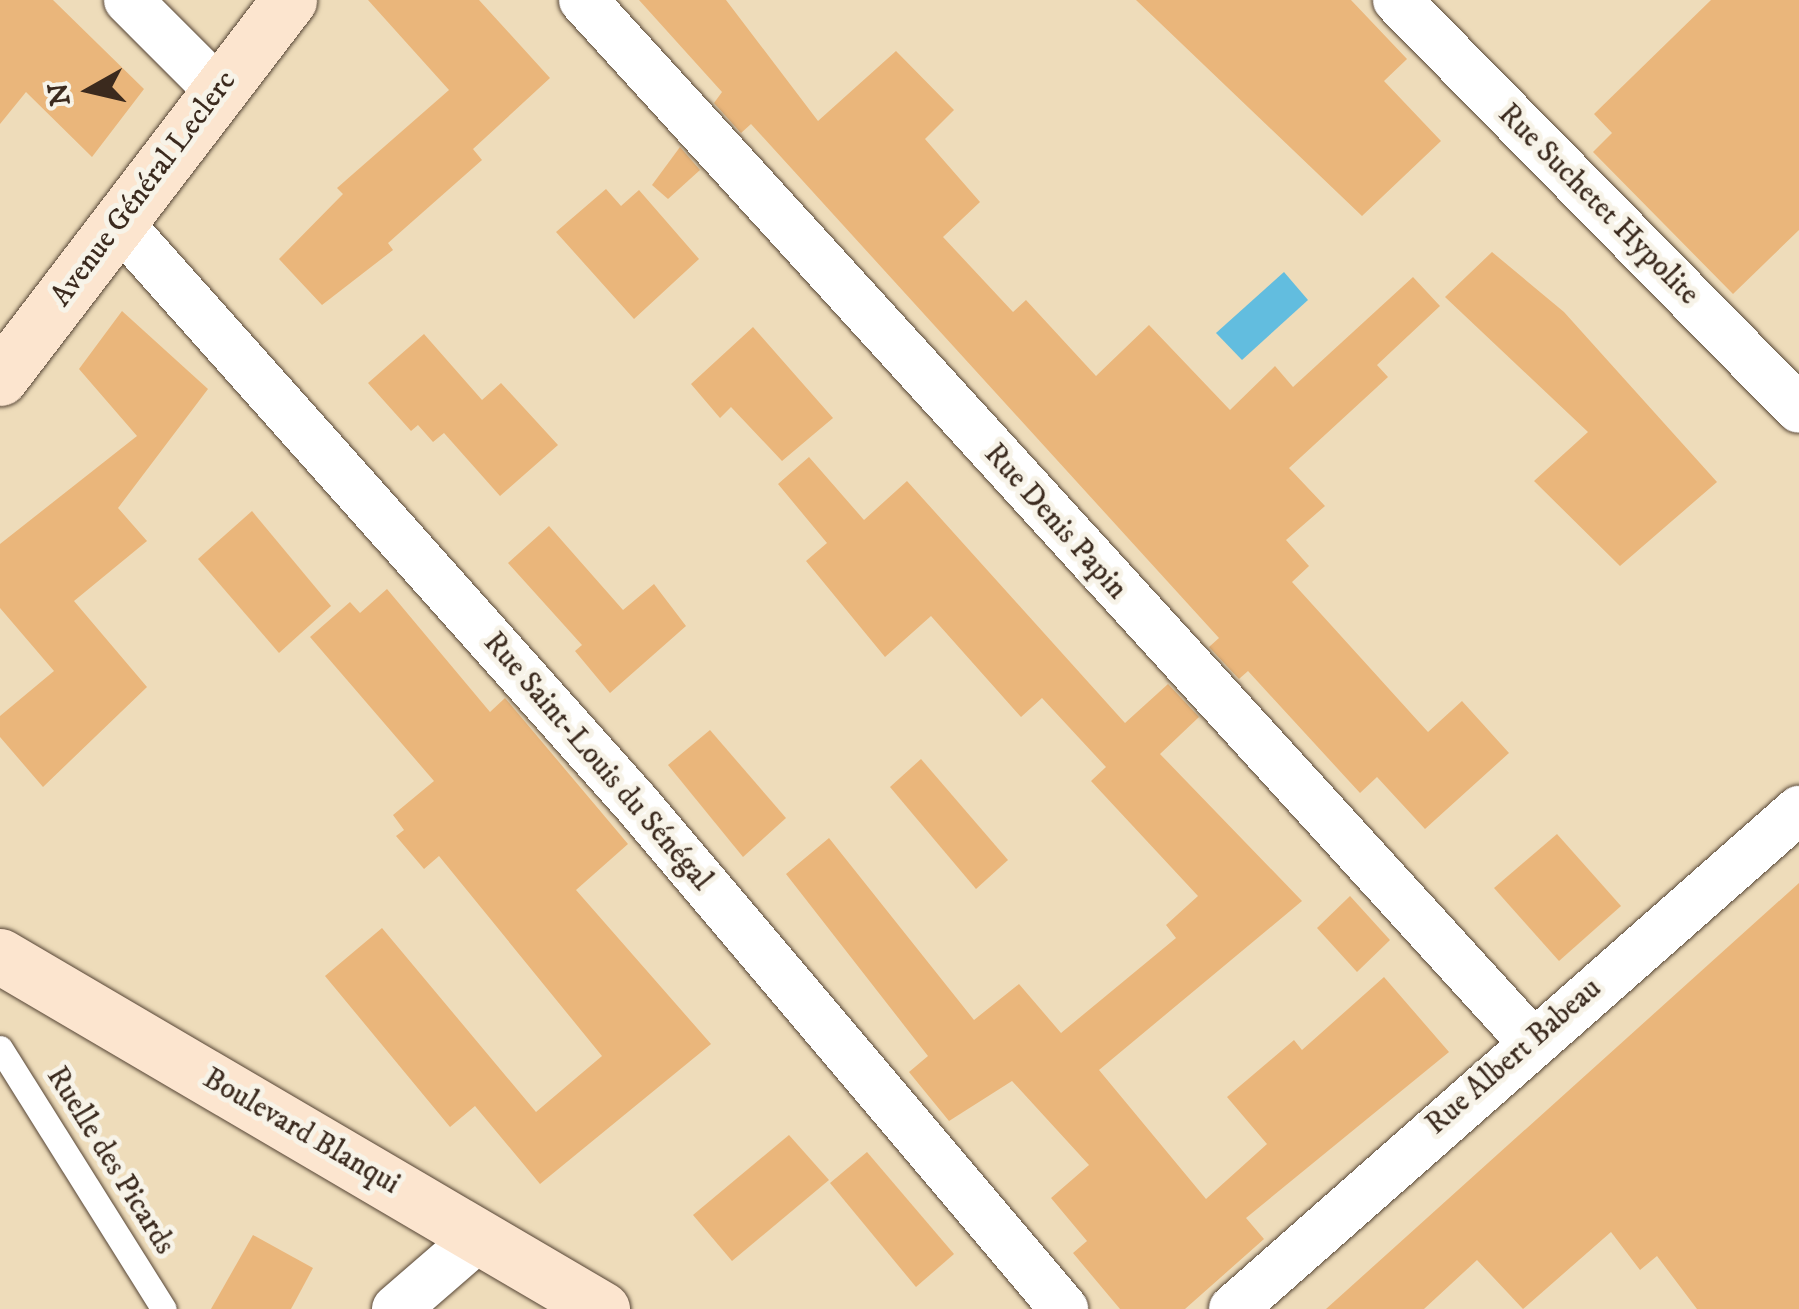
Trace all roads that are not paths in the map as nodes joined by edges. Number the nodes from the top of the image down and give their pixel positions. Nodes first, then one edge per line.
1 (128, 0) edge
2 (289, 0) edge
3 (583, 0) edge
4 (1396, 0) edge
5 (218, 91) junction
6 (119, 223) junction
7 (0, 378) edge
8 (1799, 409) edge
9 (1799, 810) edge
10 (0, 956) edge
11 (1530, 1041) junction
12 (0, 1048) edge
13 (479, 1237) junction
14 (164, 1309) edge
15 (396, 1309) edge
16 (602, 1309) edge
17 (1064, 1309) edge
18 (1233, 1309) edge

1 - 5 street
2 - 5 street, Avenue Général Leclerc
3 - 11 street, Rue Denis Papin
4 - 8 street, Rue Suchetet Hypolite
5 - 6 street, Avenue Général Leclerc
6 - 7 street, Avenue Général Leclerc
6 - 17 street, Rue Saint-Louis du Sénégal
9 - 11 street, Rue Albert Babeau
10 - 13 street, Boulevard Blanqui
11 - 18 street, Rue Albert Babeau
12 - 14 lane, Ruelle des Picards
13 - 15 street
13 - 16 street, Boulevard Blanqui

